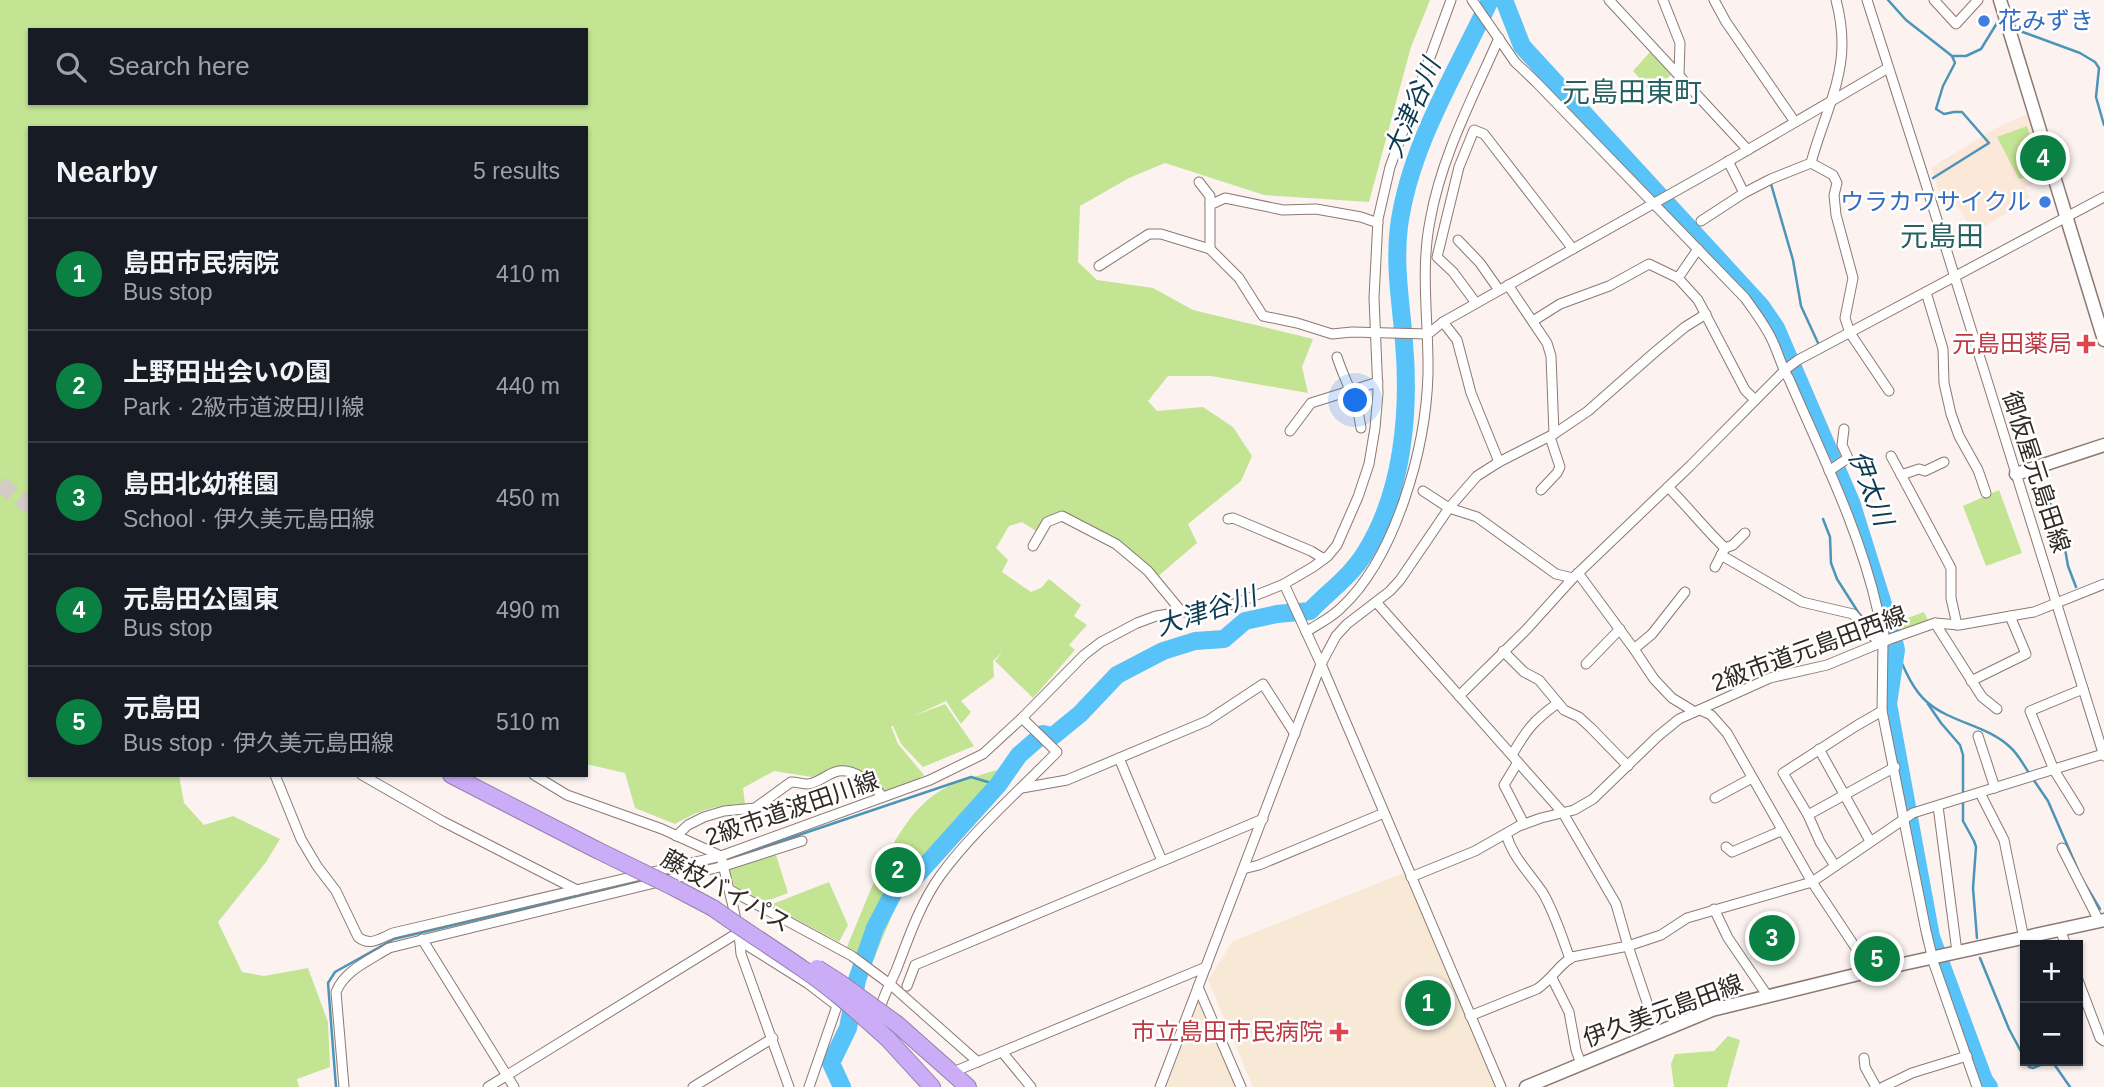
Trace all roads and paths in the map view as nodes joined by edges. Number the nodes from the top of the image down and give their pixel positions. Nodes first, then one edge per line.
1 (1451, 0) edge
2 (1472, 0) edge
3 (1609, 0) edge
4 (1663, 0) edge
5 (1714, 0) edge
6 (1836, 0) edge
7 (1867, 0) edge
8 (1934, 0) edge
9 (1978, 0) edge
10 (2000, 0) edge
11 (1498, 37) junction
12 (1888, 68) junction
13 (1679, 75) junction
14 (1830, 102) junction
15 (1795, 122) junction
16 (1748, 150) junction
17 (1728, 161) junction
18 (1811, 163) junction
19 (1199, 182) dead end
20 (1744, 193) junction
21 (2104, 197) edge
22 (1655, 202) junction
23 (1210, 205) junction
24 (2066, 217) junction
25 (1701, 221) dead end
26 (1378, 223) junction
27 (1458, 240) dead end
28 (1210, 249) junction
29 (1573, 249) junction
30 (1698, 249) junction
31 (1099, 266) dead end
32 (1954, 277) junction
33 (1678, 278) junction
34 (1508, 285) junction
35 (1499, 290) junction
36 (1926, 292) junction
37 (1476, 303) junction
38 (1706, 314) junction
39 (1533, 321) junction
40 (1443, 322) junction
41 (1850, 333) junction
42 (1378, 334) junction
43 (1427, 334) junction
44 (2104, 340) edge
45 (1337, 357) dead end
46 (1785, 370) junction
47 (1378, 382) junction
48 (1350, 390) junction
49 (1889, 391) dead end
50 (1755, 400) junction
51 (1361, 428) dead end
52 (1844, 429) dead end
53 (1290, 431) dead end
54 (1552, 435) junction
55 (2104, 445) edge
56 (1891, 456) dead end
57 (1499, 462) junction
58 (1944, 462) dead end
59 (1829, 471) junction
60 (2016, 474) junction
61 (1901, 475) junction
62 (1668, 488) junction
63 (1541, 490) dead end
64 (1423, 491) dead end
65 (1986, 493) dead end
66 (1449, 508) junction
67 (1228, 519) dead end
68 (1745, 533) dead end
69 (1033, 546) dead end
70 (1723, 552) junction
71 (1324, 559) junction
72 (1715, 567) dead end
73 (1575, 575) junction
74 (1284, 584) junction
75 (2104, 584) edge
76 (1685, 592) dead end
77 (1376, 602) junction
78 (2057, 604) junction
79 (1181, 611) junction
80 (2010, 616) junction
81 (1935, 623) junction
82 (1956, 625) junction
83 (1305, 629) junction
84 (1620, 629) junction
85 (1883, 643) junction
86 (1634, 649) junction
87 (1503, 651) junction
88 (1321, 664) junction
89 (1586, 664) dead end
90 (1971, 681) junction
91 (2083, 689) junction
92 (1459, 695) junction
93 (1558, 703) junction
94 (1997, 709) dead end
95 (1697, 711) junction
96 (1882, 711) junction
97 (1022, 718) junction
98 (1295, 734) junction
99 (1978, 736) dead end
100 (1819, 749) junction
101 (2104, 755) edge
102 (1119, 758) junction
103 (1515, 758) junction
104 (1628, 766) junction
105 (1895, 767) junction
106 (2054, 770) junction
107 (276, 777) edge
108 (365, 777) edge
109 (455, 777) edge
110 (537, 777) edge
111 (1752, 778) junction
112 (1022, 788) junction
113 (1996, 788) junction
114 (1980, 793) junction
115 (1846, 795) junction
116 (883, 797) junction
117 (1715, 798) dead end
118 (1938, 806) junction
119 (2079, 810) dead end
120 (1384, 813) junction
121 (1563, 813) junction
122 (1808, 815) junction
123 (1908, 816) junction
124 (1263, 819) junction
125 (1524, 824) junction
126 (1781, 831) junction
127 (1506, 834) junction
128 (676, 836) junction
129 (802, 841) dead end
130 (1870, 841) junction
131 (1726, 847) dead end
132 (2062, 848) dead end
133 (721, 856) junction
134 (1162, 862) junction
135 (724, 866) junction
136 (1835, 866) junction
137 (1243, 869) junction
138 (1411, 877) junction
139 (1812, 882) junction
140 (577, 890) junction
141 (730, 890) junction
142 (713, 908) junction
143 (1714, 909) junction
144 (2101, 921) edge
145 (2060, 930) junction
146 (739, 937) junction
147 (422, 939) junction
148 (2024, 939) junction
149 (2064, 940) edge
150 (372, 942) junction
151 (1628, 946) junction
152 (1958, 952) junction
153 (377, 955) junction
154 (1937, 957) junction
155 (1570, 959) junction
156 (1206, 967) junction
157 (1871, 971) junction
158 (1552, 978) junction
159 (889, 984) junction
160 (907, 986) dead end
161 (1198, 987) junction
162 (2083, 992) edge
163 (1767, 995) junction
164 (1470, 1016) junction
165 (892, 1030) junction
166 (1657, 1032) junction
167 (773, 1038) junction
168 (2104, 1041) edge
169 (1002, 1052) junction
170 (1967, 1056) junction
171 (1864, 1058) dead end
172 (978, 1062) junction
173 (1581, 1064) junction
174 (958, 1070) dead end
175 (506, 1075) junction
176 (344, 1087) edge
177 (488, 1087) edge
178 (514, 1087) edge
179 (693, 1087) edge
180 (789, 1087) edge
181 (809, 1087) edge
182 (919, 1087) edge
183 (932, 1087) edge
184 (953, 1087) edge
185 (968, 1087) edge
186 (1031, 1087) edge
187 (1160, 1087) edge
188 (1241, 1087) edge
189 (1501, 1087) edge
190 (1526, 1087) edge
191 (1876, 1087) edge
192 (1883, 1087) edge
193 (1977, 1087) edge

1 - 26 street
2 - 11 street
3 - 13 street
4 - 13 street
5 - 15 street
6 - 14 street
7 - 12 street, 御仮屋元島田線
8 - 9 street
10 - 24 main road
11 - 22 street
11 - 43 street
12 - 14 street
12 - 32 street, 御仮屋元島田線
13 - 16 street
14 - 15 street
14 - 18 street
15 - 16 street
16 - 17 street
17 - 20 street
17 - 22 street
18 - 20 street
18 - 41 street
19 - 23 street
20 - 25 street
21 - 24 street
22 - 29 street
22 - 30 street
23 - 26 street
23 - 28 street
24 - 32 street
24 - 44 main road
26 - 42 street
27 - 35 street
28 - 31 street
28 - 42 street
29 - 34 street
29 - 37 street
30 - 33 street
30 - 46 street
32 - 36 street
32 - 60 street, 御仮屋元島田線
33 - 38 street
33 - 39 street
34 - 35 street
34 - 39 street
35 - 37 street
36 - 41 street
36 - 65 street
37 - 40 street
38 - 50 street
38 - 54 street
39 - 54 street
40 - 43 street
40 - 57 street
41 - 46 street
41 - 49 street
42 - 43 street
42 - 47 street
43 - 83 street
45 - 48 street
46 - 50 street
46 - 59 street
47 - 48 street
47 - 71 street
48 - 51 street
48 - 53 street
50 - 62 street
52 - 59 street
54 - 57 street
54 - 63 street
55 - 60 main road
56 - 61 street
57 - 66 street
58 - 61 street
59 - 85 street
60 - 78 street, 御仮屋元島田線
61 - 82 street
62 - 70 street
62 - 73 street
64 - 66 street
66 - 73 street
66 - 77 street
67 - 71 street
68 - 70 street
69 - 79 street
70 - 72 street
70 - 85 street
71 - 74 street, 2級市道波田川線
73 - 84 street
73 - 87 street
74 - 79 street, 2級市道波田川線
74 - 83 street
75 - 78 street, 2級市道元島田西線
76 - 86 street
77 - 88 street
77 - 92 street
78 - 80 street, 2級市道元島田西線
78 - 91 street, 御仮屋元島田線
79 - 97 street, 2級市道波田川線
80 - 82 street, 2級市道元島田西線
80 - 90 street
81 - 82 street, 2級市道元島田西線
81 - 85 street, 2級市道元島田西線
81 - 90 street
83 - 88 street
84 - 86 street
84 - 89 street
85 - 95 street, 2級市道元島田西線
85 - 96 street
86 - 95 street
87 - 92 street
87 - 93 street
88 - 98 street
88 - 120 street
90 - 94 street
91 - 101 street, 御仮屋元島田線
91 - 106 street
92 - 103 street
93 - 103 street
93 - 104 street
95 - 104 street, 2級市道元島田西線
95 - 111 street
96 - 100 street
96 - 105 street
97 - 112 street
97 - 116 street, 2級市道波田川線
98 - 102 street
98 - 124 street
99 - 113 street
100 - 115 street
100 - 122 street
101 - 106 street
102 - 112 street
102 - 134 street
103 - 121 street
103 - 125 street
104 - 121 street, 2級市道元島田西線
105 - 115 street
105 - 123 street
106 - 113 street
106 - 119 street
107 - 150 street
108 - 140 street
109 - 142 highway, 藤枝バイパス, bridge
110 - 128 street
111 - 117 street
111 - 126 street
112 - 159 street
113 - 114 street
114 - 118 street
114 - 148 street
115 - 122 street
115 - 130 street
116 - 128 street
116 - 133 street, 2級市道波田川線
118 - 123 street
118 - 152 street
120 - 137 street
120 - 138 street
121 - 125 street, 2級市道元島田西線
121 - 151 street
122 - 136 street
123 - 130 street
123 - 154 street
124 - 134 street
124 - 137 street
125 - 127 street, 2級市道元島田西線
126 - 131 street
126 - 139 street
127 - 138 street, 2級市道元島田西線
127 - 155 street
128 - 133 street
129 - 135 street
130 - 136 street
132 - 144 street
133 - 135 street
133 - 140 street, 2級市道波田川線
134 - 160 street
135 - 141 street
135 - 147 street
136 - 139 street
137 - 156 street
138 - 164 street
139 - 143 street
139 - 157 street
140 - 150 street, 2級市道波田川線
141 - 146 street
141 - 159 street
142 - 165 highway, bridge
142 - 165 highway, 藤枝バイパス, bridge
143 - 151 street
143 - 163 street
144 - 145 main road, 伊久美元島田線
145 - 148 main road, 伊久美元島田線
145 - 149 street
146 - 167 street
146 - 175 street
146 - 181 street
147 - 153 street
147 - 175 street
148 - 152 main road, 伊久美元島田線
150 - 153 street
151 - 155 street
151 - 166 street
152 - 154 main road, 伊久美元島田線
153 - 176 street
154 - 157 main road, 伊久美元島田線
154 - 170 street
155 - 158 street
156 - 161 street
156 - 169 street
157 - 163 main road, 伊久美元島田線
158 - 164 street
158 - 173 street
159 - 172 street
159 - 182 street
161 - 187 street
161 - 188 street
162 - 168 street
163 - 166 main road, 伊久美元島田線
164 - 189 street
165 - 183 highway
165 - 184 highway
165 - 185 highway
166 - 173 main road, 伊久美元島田線
167 - 179 street
167 - 180 street
169 - 172 street
169 - 186 street
170 - 192 street
170 - 193 street
171 - 191 street
172 - 174 street
173 - 190 main road, 伊久美元島田線
175 - 177 street
175 - 178 street

